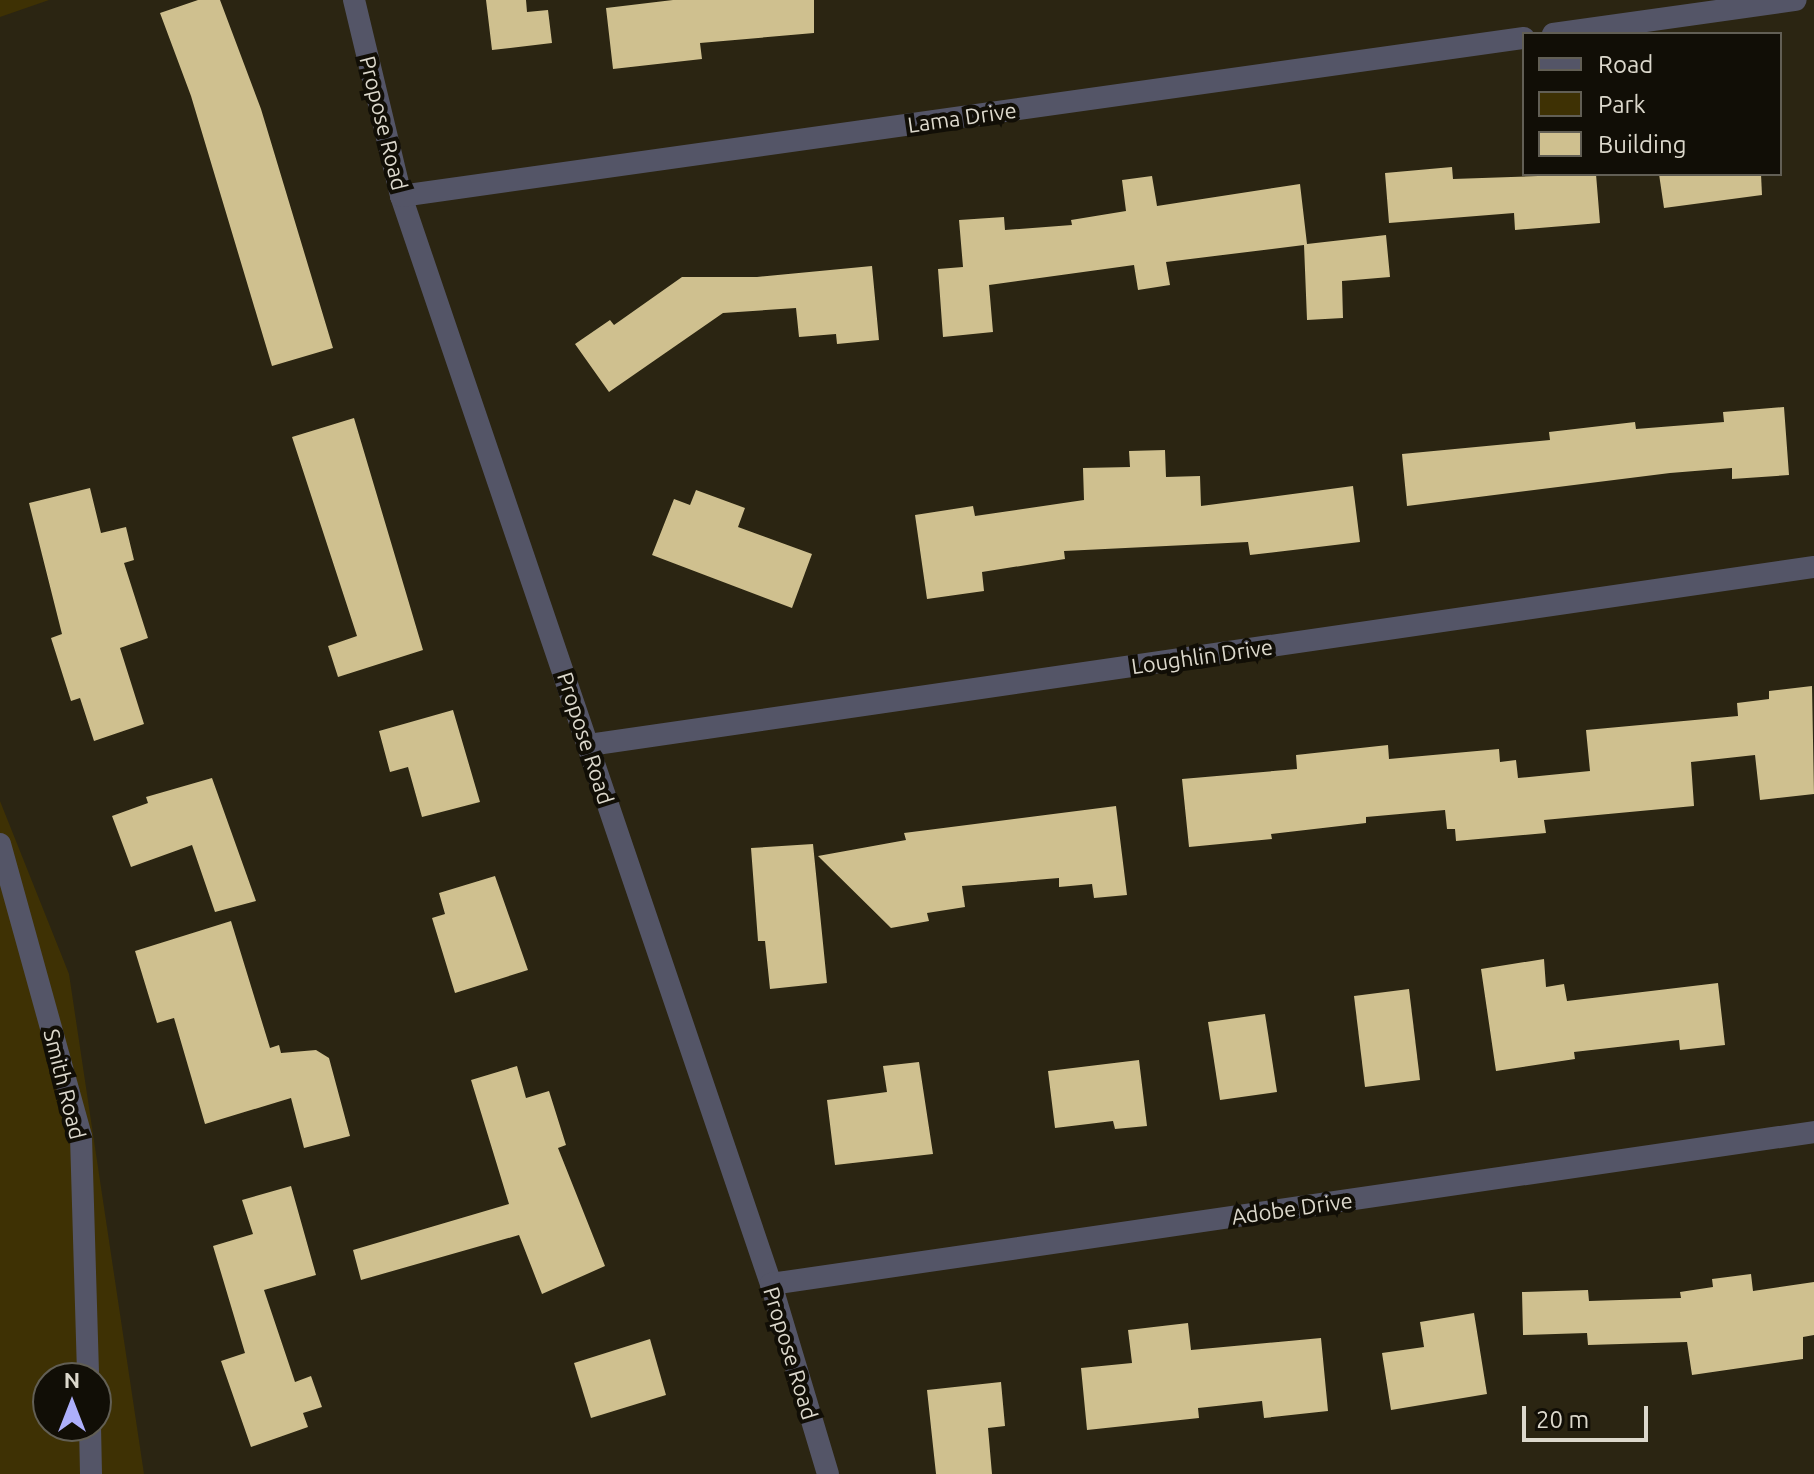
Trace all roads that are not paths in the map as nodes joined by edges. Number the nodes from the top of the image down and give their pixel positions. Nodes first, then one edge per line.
1 (354, 0) edge
2 (1796, 0) edge
3 (1567, 32) edge
4 (1522, 38) edge
5 (401, 196) junction
6 (1814, 567) edge
7 (589, 745) junction
8 (0, 844) edge
9 (1814, 1132) edge
10 (771, 1284) junction
11 (88, 1362) edge
12 (90, 1442) edge
13 (91, 1474) edge
14 (828, 1474) edge

1 - 5 street, Propose Road
2 - 3 street
4 - 5 street, Lama Drive
5 - 7 street, Propose Road
6 - 7 street, Loughlin Drive
7 - 10 street, Propose Road
8 - 11 street, Smith Road
9 - 10 street, Adobe Drive
10 - 14 street, Propose Road
12 - 13 street

